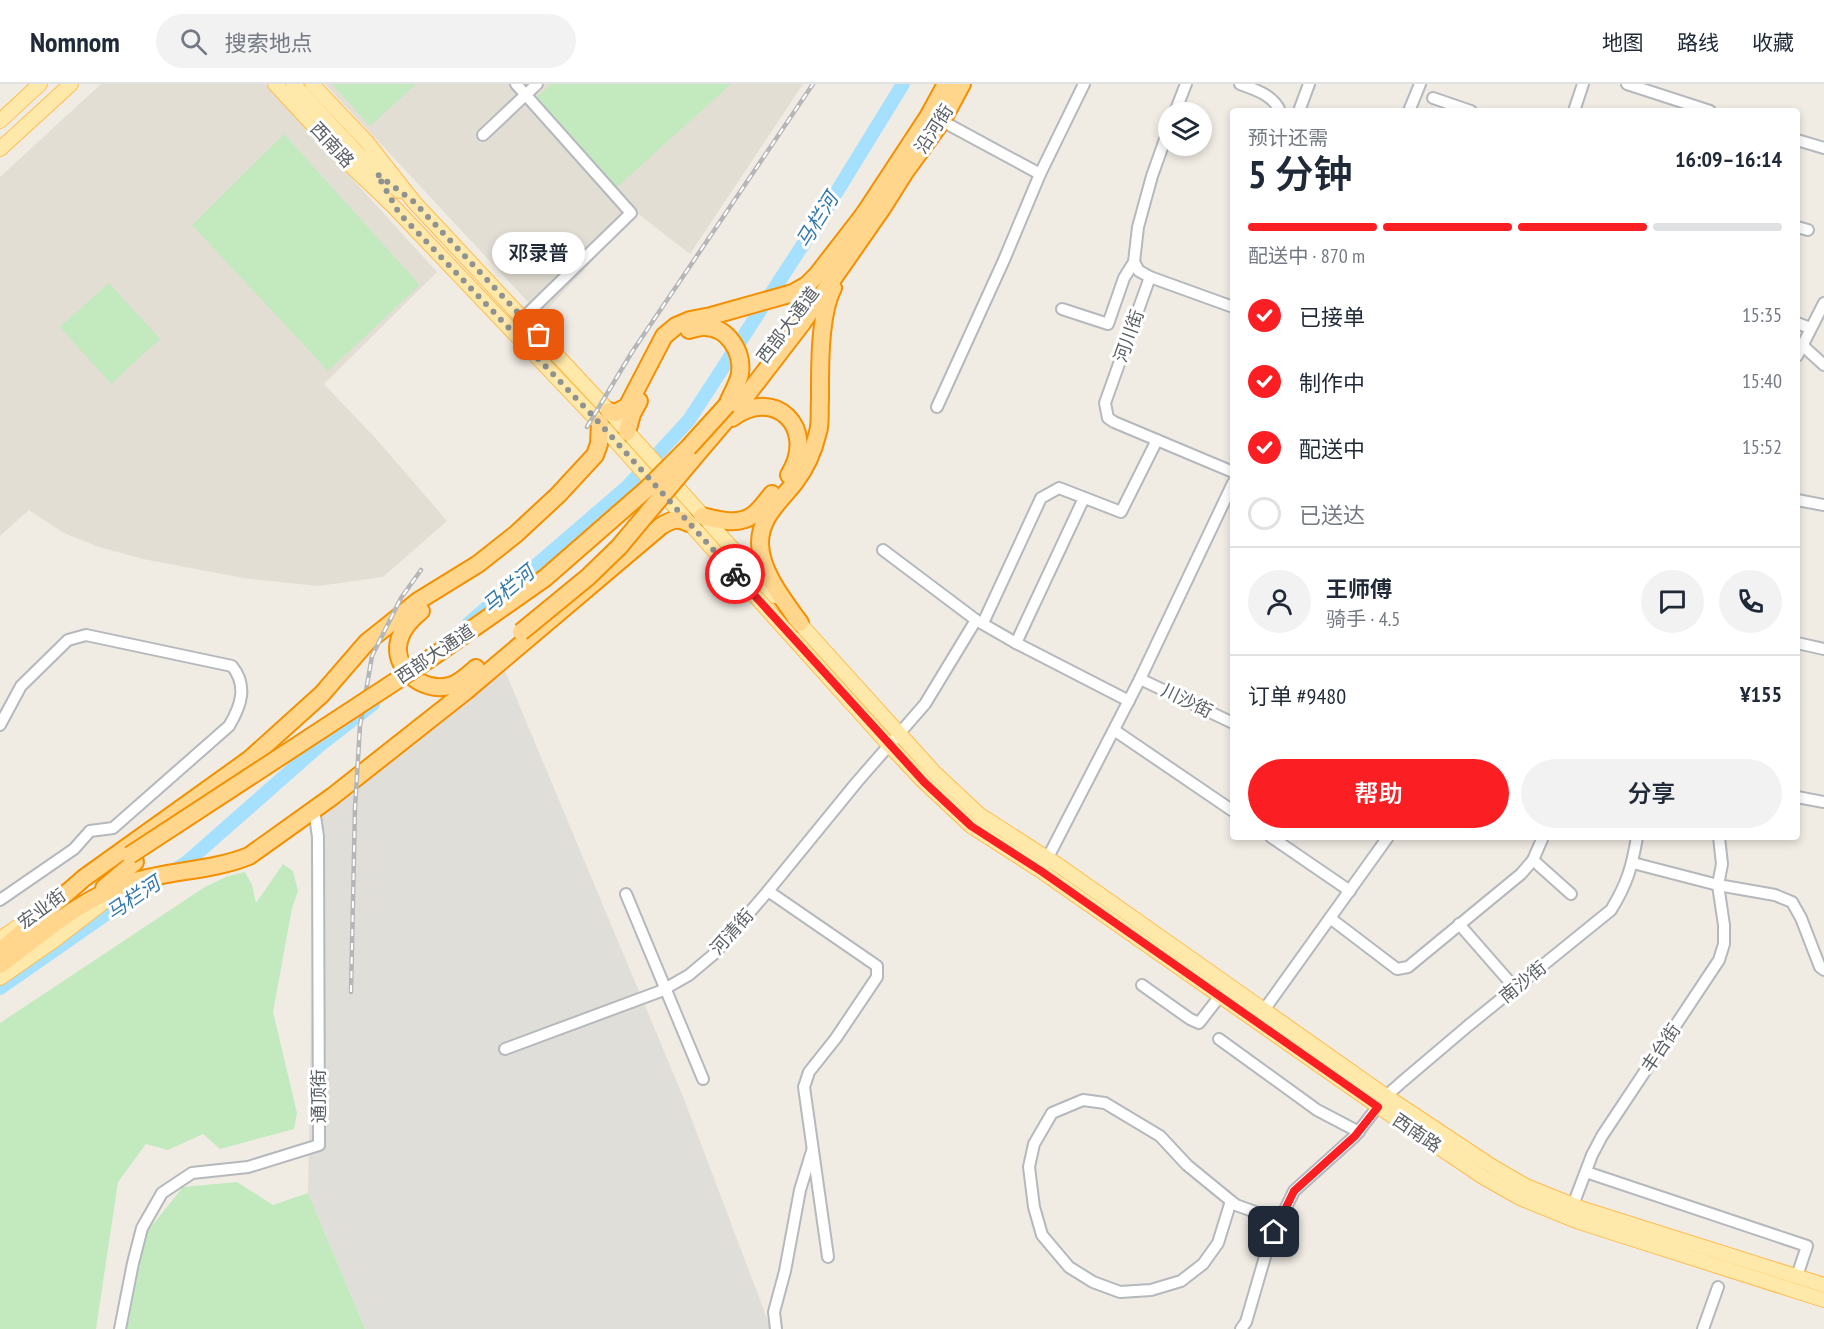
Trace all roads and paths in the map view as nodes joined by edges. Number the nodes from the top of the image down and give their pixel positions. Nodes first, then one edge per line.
1 (40, 84) edge
2 (70, 84) edge
3 (275, 84) edge
4 (293, 84) edge
5 (312, 84) edge
6 (516, 84) edge
7 (537, 84) edge
8 (946, 84) edge
9 (962, 84) edge
10 (1084, 84) edge
11 (1186, 84) edge
12 (1240, 84) edge
13 (1309, 84) edge
14 (1419, 84) edge
15 (1583, 84) edge
16 (1627, 84) edge
17 (526, 94) junction
18 (1433, 98) dead end
19 (1179, 102) edge
20 (1279, 108) edge
21 (1300, 108) edge
22 (1410, 108) edge
23 (1462, 108) edge
24 (1575, 108) edge
25 (1701, 108) edge
26 (0, 121) edge
27 (942, 121) junction
28 (483, 135) dead end
29 (1800, 141) edge
30 (1824, 148) edge
31 (0, 149) edge
32 (1159, 156) edge
33 (898, 172) junction
34 (377, 174) junction
35 (1040, 174) junction
36 (414, 202) junction
37 (883, 207) junction
38 (866, 212) junction
39 (399, 213) junction
40 (1134, 262) junction
41 (1150, 277) junction
42 (1824, 303) edge
43 (1230, 306) edge
44 (1062, 309) dead end
45 (523, 318) junction
46 (1800, 324) edge
47 (1810, 328) junction
48 (1802, 345) junction
49 (1800, 349) edge
50 (1824, 365) edge
51 (726, 405) junction
52 (937, 407) dead end
53 (604, 417) junction
54 (715, 432) junction
55 (626, 438) junction
56 (1157, 440) junction
57 (691, 460) junction
58 (1230, 471) edge
59 (1230, 489) edge
60 (1084, 498) junction
61 (1800, 501) edge
62 (1824, 505) edge
63 (695, 519) junction
64 (884, 550) dead end
65 (454, 579) junction
66 (980, 622) junction
67 (800, 623) junction
68 (1016, 643) junction
69 (1800, 644) edge
70 (1824, 649) edge
71 (1140, 679) junction
72 (1129, 701) junction
73 (1230, 722) edge
74 (0, 725) edge
75 (1114, 730) junction
76 (899, 733) junction
77 (889, 745) junction
78 (1800, 798) edge
79 (1824, 802) edge
80 (314, 809) junction
81 (1230, 809) edge
82 (1275, 840) edge
83 (1386, 840) edge
84 (1542, 840) edge
85 (1637, 840) edge
86 (1719, 840) edge
87 (133, 859) junction
88 (1533, 860) junction
89 (1633, 863) junction
90 (1044, 865) junction
91 (84, 878) junction
92 (130, 882) junction
93 (1718, 885) junction
94 (768, 891) junction
95 (1350, 891) junction
96 (626, 894) dead end
97 (1571, 894) dead end
98 (0, 900) edge
99 (87, 902) junction
100 (70, 904) junction
101 (40, 917) junction
102 (1330, 918) junction
103 (1459, 924) junction
104 (18, 927) junction
105 (0, 939) edge
106 (0, 951) edge
107 (39, 951) junction
108 (0, 965) edge
109 (1824, 970) edge
110 (0, 978) edge
111 (1142, 985) dead end
112 (1515, 988) junction
113 (665, 989) junction
114 (1220, 996) junction
115 (1264, 1010) junction
116 (1219, 1039) dead end
117 (505, 1049) dead end
118 (703, 1079) dead end
119 (1382, 1101) junction
120 (1359, 1132) junction
121 (813, 1148) junction
122 (1586, 1172) junction
123 (1232, 1201) junction
124 (1573, 1205) junction
125 (1280, 1221) junction
126 (828, 1257) dead end
127 (1797, 1276) junction
128 (1824, 1285) edge
129 (1718, 1287) dead end
130 (1824, 1300) edge
131 (120, 1329) edge
132 (776, 1329) edge
133 (1241, 1329) edge
134 (1703, 1329) edge

1 - 26 main road
2 - 31 main road
3 - 39 main road, 西南路
4 - 34 main road, 西南路
5 - 36 main road, 西南路
6 - 17 street
7 - 17 street
8 - 33 highway, 沿河街
9 - 27 highway, 沿河街
10 - 35 street
11 - 19 street
12 - 20 street
13 - 21 street
14 - 22 street
15 - 24 street
16 - 25 street
17 - 28 street
17 - 45 street
18 - 23 street
27 - 33 highway, 沿河街
27 - 35 street
29 - 30 street
32 - 40 street
33 - 37 highway, 西部大通道
33 - 38 highway, 西部大通道
34 - 36 main road
34 - 39 main road
35 - 52 street
36 - 45 main road, 西南路
37 - 54 highway, 西部大通道
37 - 67 highway
38 - 51 highway, 西部大通道
38 - 53 highway
39 - 53 main road, 西南路
40 - 41 street
40 - 44 street
41 - 43 street
41 - 56 street, 河川街
42 - 47 street
45 - 53 main road, 西南路
46 - 47 street
47 - 48 street
48 - 49 street
48 - 50 street
51 - 55 highway
51 - 87 highway, 西部大通道, bridge
53 - 55 main road, 西南路
53 - 65 highway
54 - 57 highway, 西部大通道
54 - 63 highway
55 - 63 main road, 西南路, bridge
56 - 58 street, 河川街
56 - 60 street
57 - 65 highway, bridge
57 - 87 highway, 西部大通道, bridge
59 - 71 street
60 - 66 street, 河清街
60 - 68 street
61 - 62 street
63 - 67 main road, 西南路
63 - 77 main road, 西南路
63 - 80 highway
64 - 66 street
65 - 91 highway
66 - 68 street
66 - 76 street, 河清街
67 - 76 main road, 西南路
68 - 72 street
69 - 70 street
71 - 72 street
71 - 73 street, 川沙街
72 - 75 street
74 - 98 street
75 - 81 street
75 - 90 street
76 - 77 street, 河清街
76 - 90 main road, 西南路
77 - 90 main road, 西南路
77 - 94 street, 河清街
78 - 79 street
80 - 92 highway
80 - 131 street, 通顶街
82 - 95 street
83 - 95 street
84 - 88 street
85 - 89 street, 南沙街
86 - 93 street, 丰台街
87 - 99 highway, 西部大通道
87 - 100 highway, 西部大通道
88 - 97 street
88 - 103 street
89 - 93 street
89 - 112 street, 南沙街
90 - 114 main road, 西南路
90 - 115 main road, 西南路
91 - 101 highway
91 - 104 main road, 宏业街
92 - 99 highway
92 - 107 main road
93 - 109 street
93 - 122 street, 丰台街
94 - 113 street, 河清街
94 - 121 street
95 - 102 street
96 - 113 street
99 - 107 main road
99 - 108 highway
100 - 101 main road
100 - 106 highway, 西部大通道
101 - 104 main road
101 - 106 highway
102 - 103 street
102 - 115 street
103 - 112 street
104 - 105 main road, 宏业街
107 - 110 main road
111 - 114 street
112 - 119 street, 南沙街
113 - 117 street, 河清街
113 - 118 street
114 - 119 main road, 西南路
115 - 119 main road, 西南路
116 - 120 street
119 - 120 street, 南沙街
119 - 124 main road, 西南路
119 - 130 main road, 西南路
120 - 125 street, 南沙街
121 - 126 street
121 - 132 street
122 - 124 street, 丰台街
122 - 127 street
123 - 123 street
123 - 125 street
124 - 127 main road, 西南路
125 - 133 street, 南沙街
127 - 128 main road, 西南路
129 - 134 street

